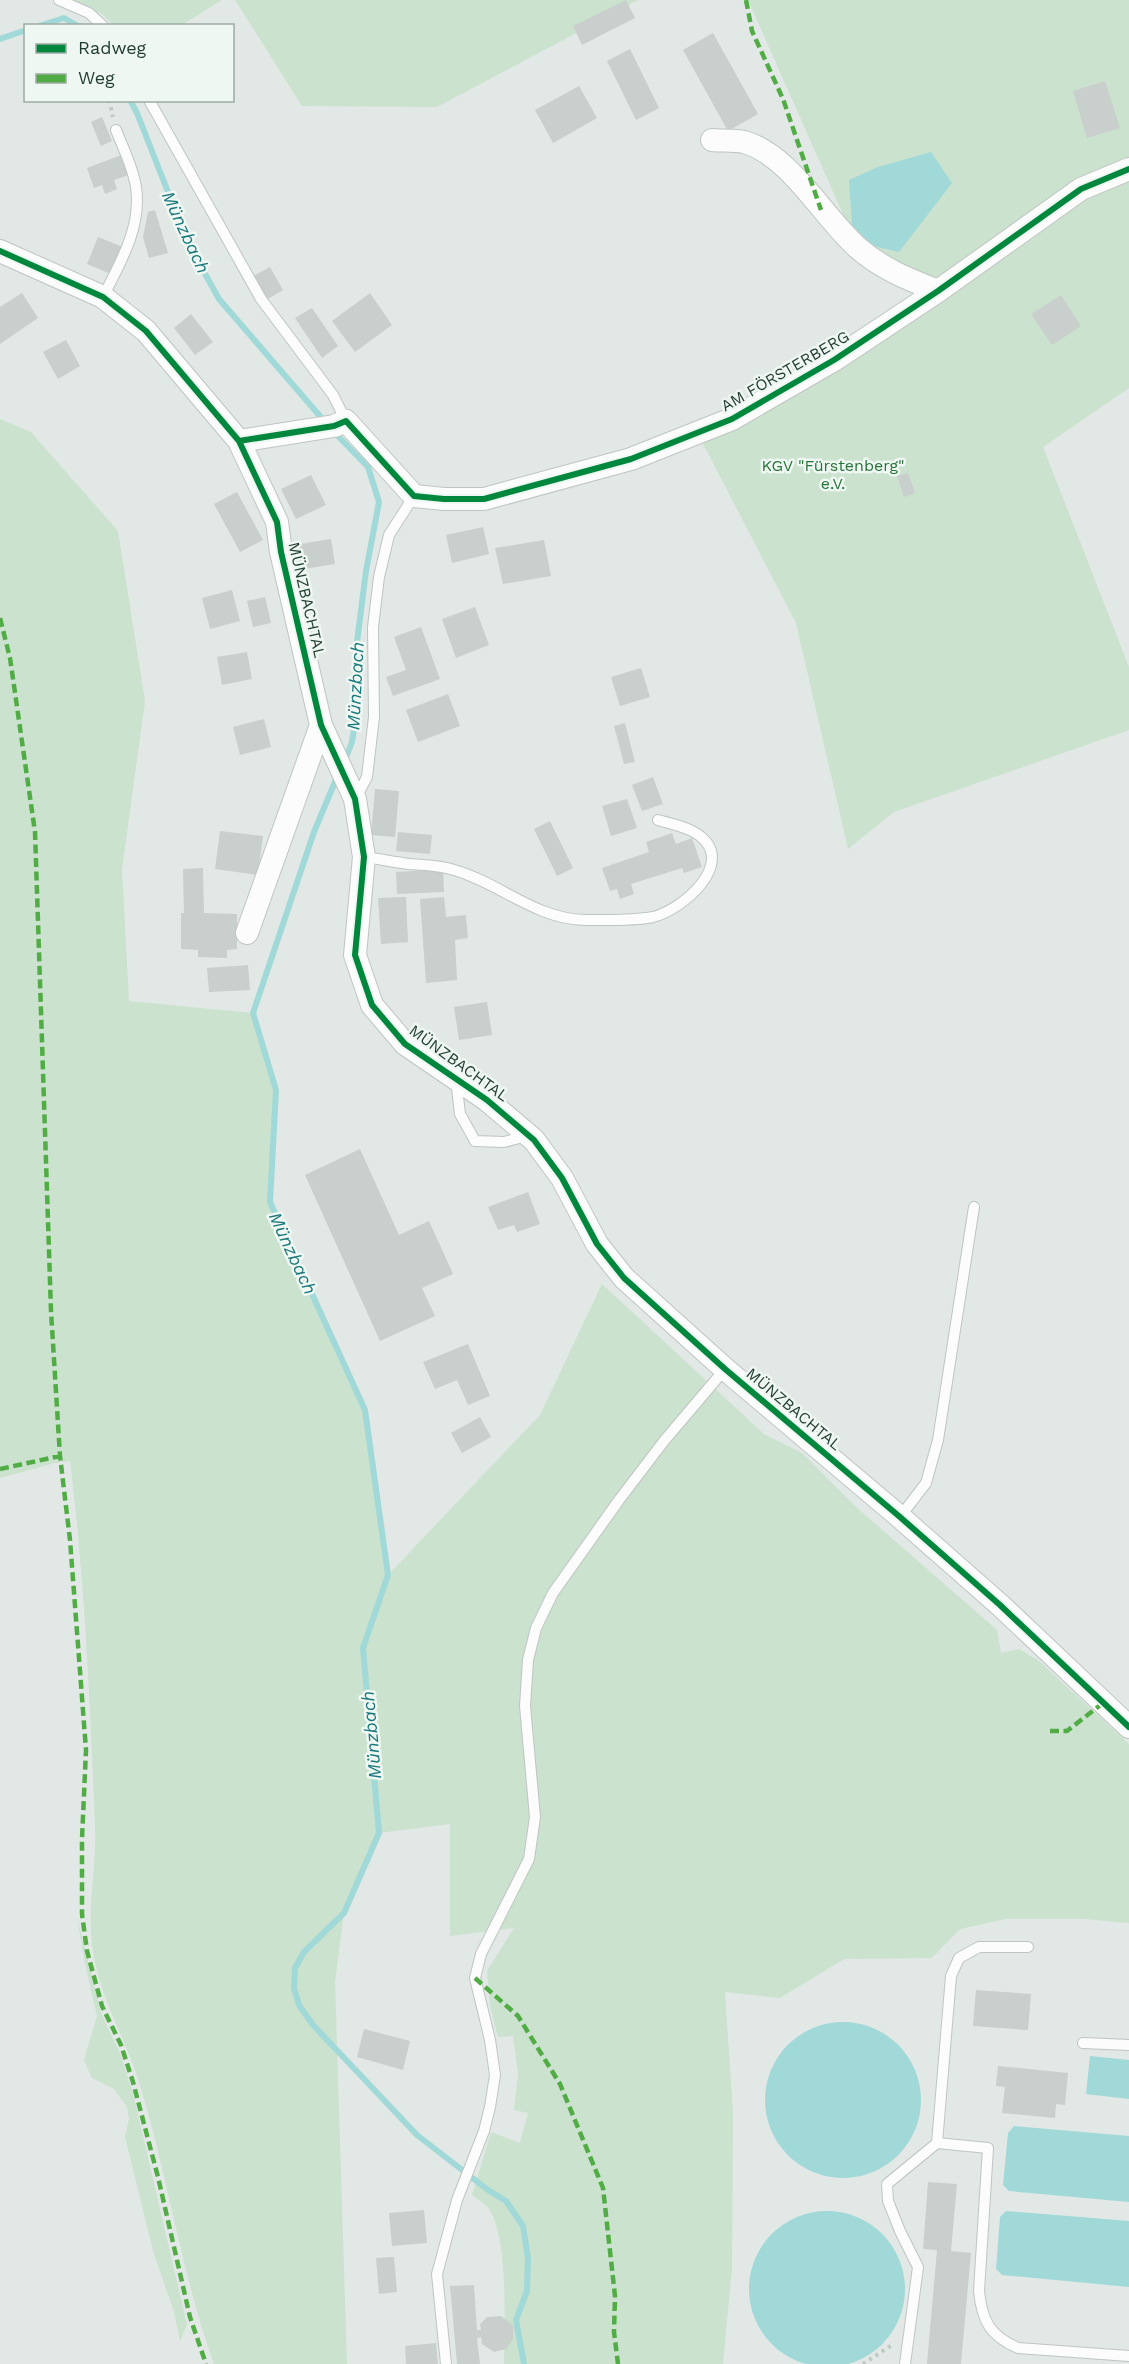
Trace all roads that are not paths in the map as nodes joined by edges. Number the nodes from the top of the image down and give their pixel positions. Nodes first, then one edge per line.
1 (59, 0) edge
2 (101, 24) edge
3 (150, 102) edge
4 (116, 130) dead end
5 (712, 140) dead end
6 (1129, 169) edge
7 (3, 257) edge
8 (939, 291) junction
9 (103, 297) junction
10 (340, 424) junction
11 (238, 441) junction
12 (414, 496) junction
13 (321, 725) junction
14 (352, 793) junction
15 (657, 820) dead end
16 (363, 857) junction
17 (247, 933) dead end
18 (456, 1079) junction
19 (529, 1136) junction
20 (974, 1207) dead end
21 (725, 1369) junction
22 (900, 1517) junction
23 (1129, 1727) edge
24 (1028, 1947) dead end
25 (1083, 2043) dead end
26 (1129, 2045) edge
27 (937, 2142) junction
28 (1129, 2356) edge
29 (446, 2364) edge
30 (906, 2364) edge

1 - 2 lane
3 - 10 lane
4 - 9 lane
5 - 8 street
6 - 8 street, AM FÖRSTERBERG
7 - 9 street, MÜNZBACHTAL
8 - 12 street, AM FÖRSTERBERG
9 - 11 street, MÜNZBACHTAL
10 - 11 street
10 - 12 street
11 - 13 street, MÜNZBACHTAL
12 - 14 lane
13 - 14 street, MÜNZBACHTAL
13 - 17 street
14 - 16 street, MÜNZBACHTAL
15 - 16 lane
16 - 18 street, MÜNZBACHTAL
18 - 19 street, MÜNZBACHTAL
18 - 19 lane
19 - 21 street, MÜNZBACHTAL
20 - 22 lane
21 - 22 street, MÜNZBACHTAL
21 - 29 lane
22 - 23 street, MÜNZBACHTAL
24 - 27 lane
25 - 26 lane
27 - 28 lane
27 - 30 lane

